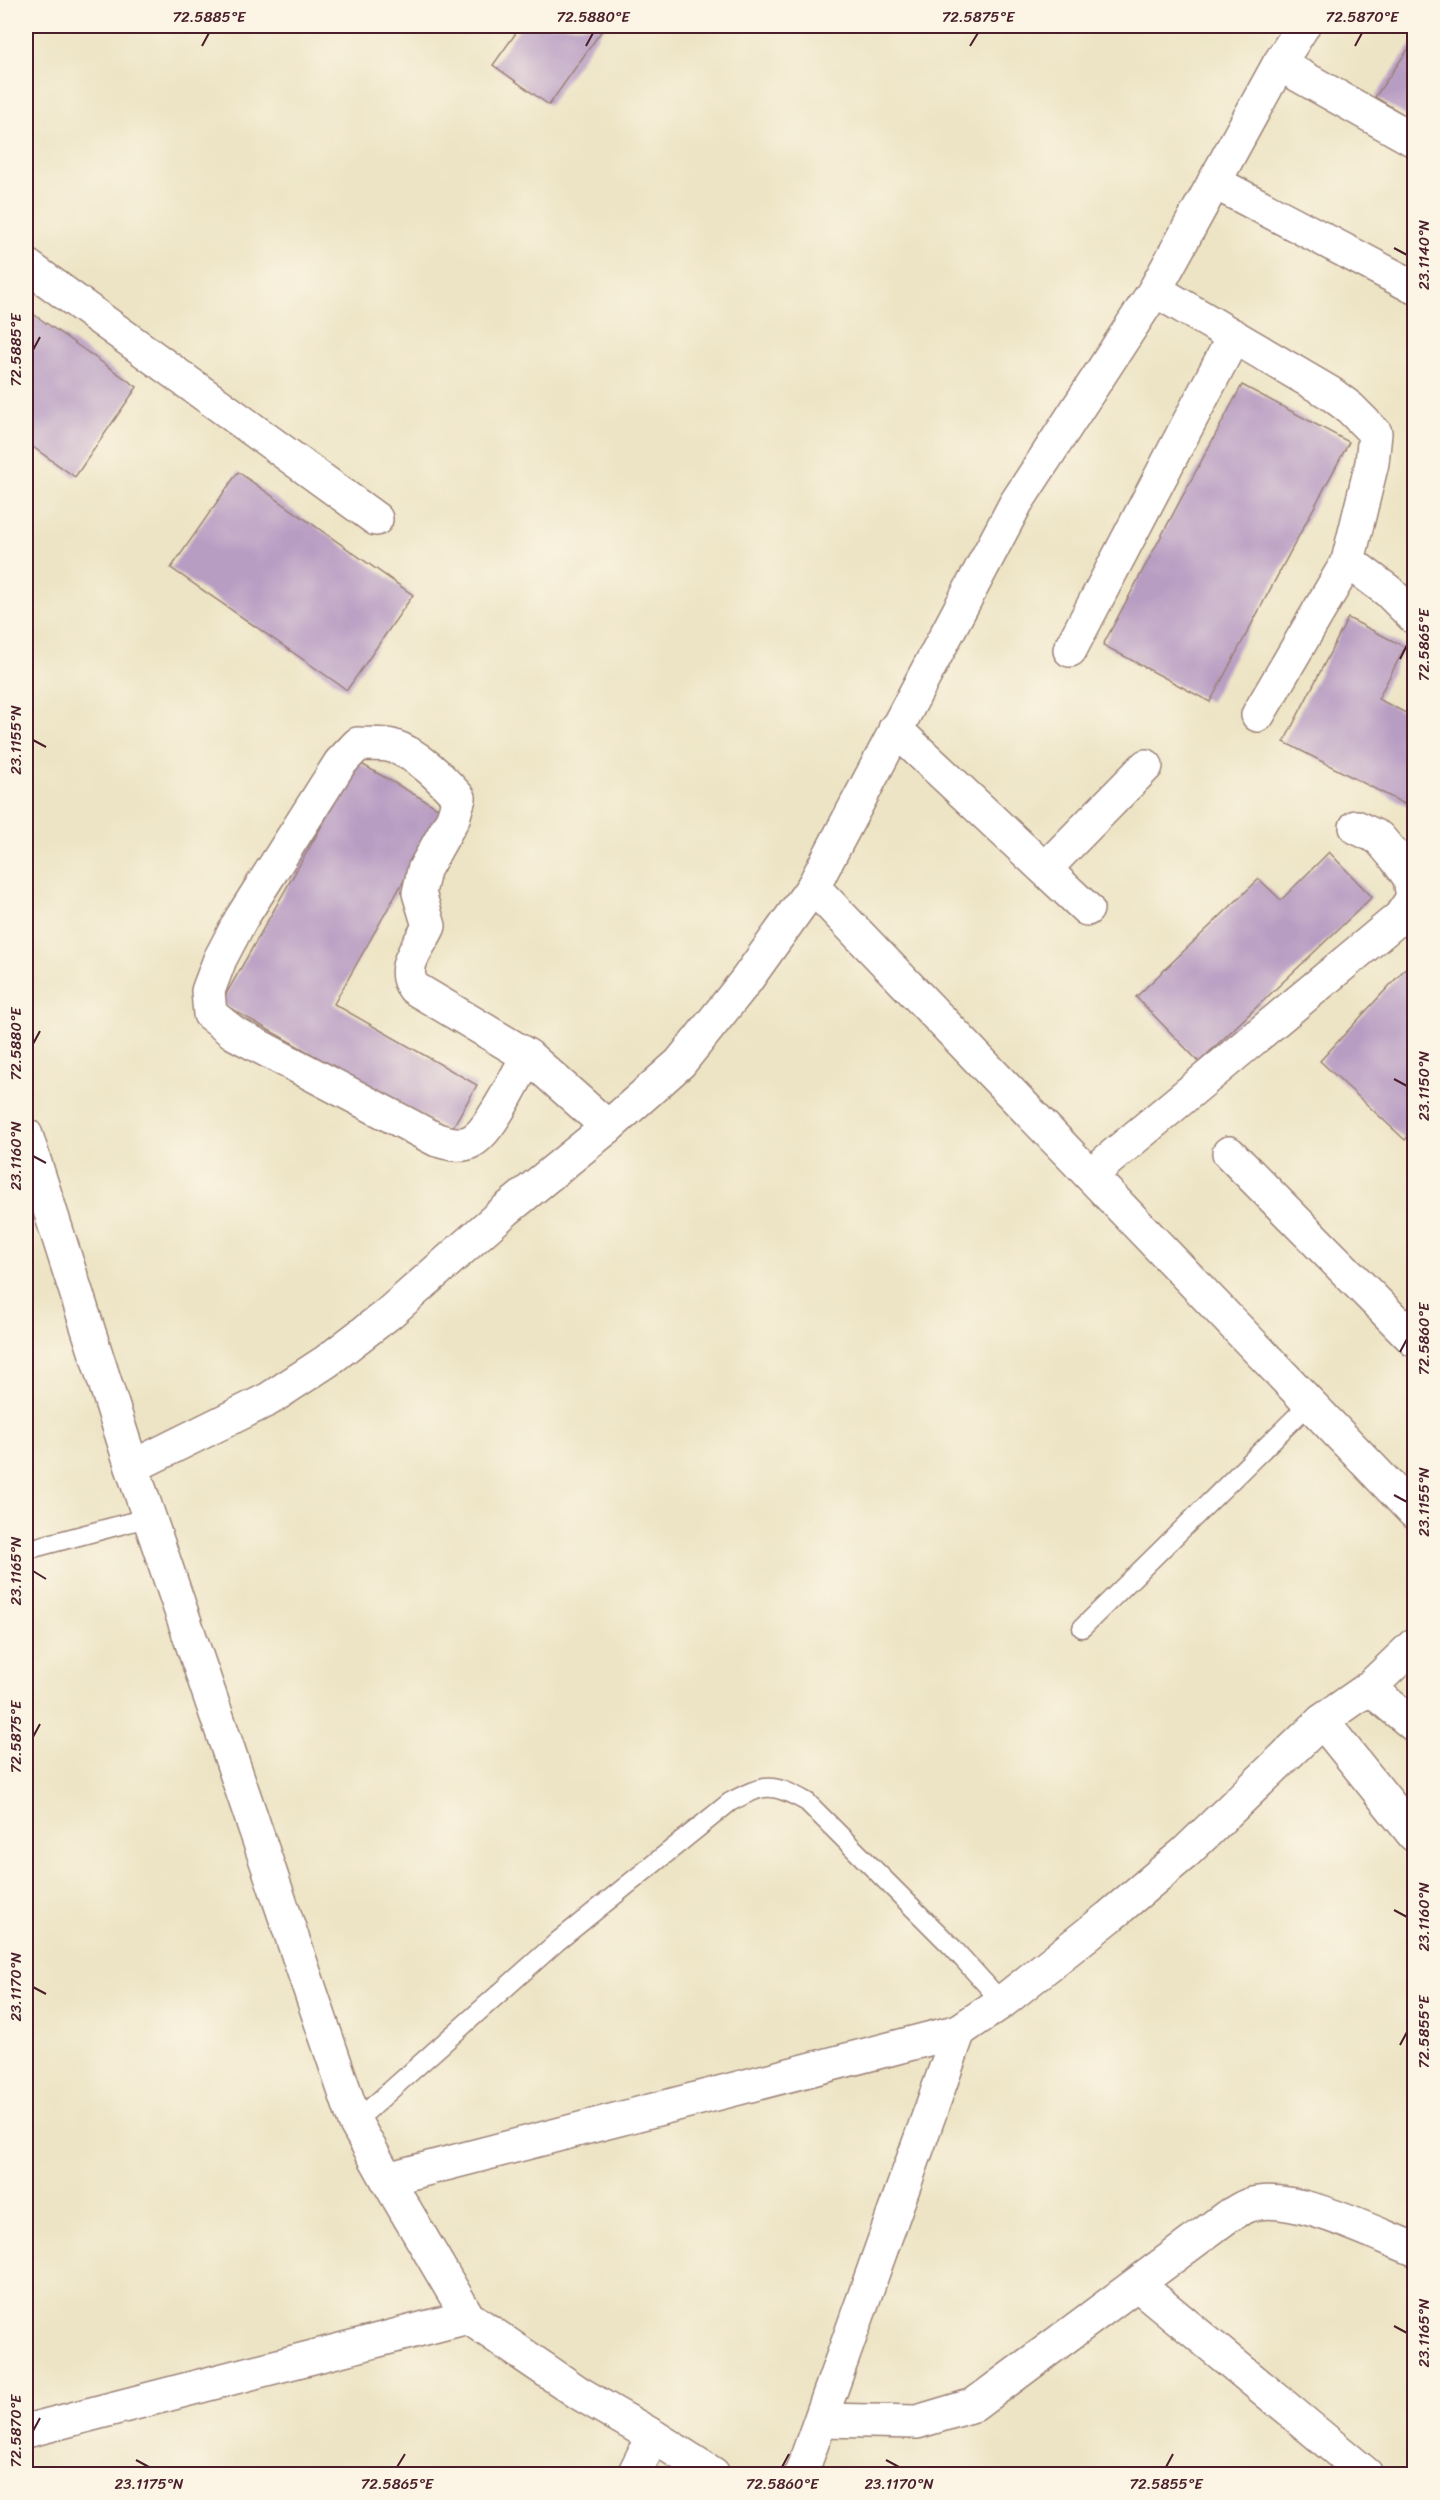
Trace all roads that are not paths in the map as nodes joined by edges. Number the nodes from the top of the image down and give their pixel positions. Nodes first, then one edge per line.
1 (1303, 26) edge
2 (1279, 64) junction
3 (1414, 140) edge
4 (1214, 182) junction
5 (26, 265) edge
6 (1414, 287) edge
7 (1155, 290) junction
8 (1234, 336) junction
9 (376, 519) dead end
10 (1348, 561) junction
11 (1414, 617) edge
12 (1070, 650) dead end
13 (1258, 715) dead end
14 (895, 729) junction
15 (1146, 766) dead end
16 (1356, 827) dead end
17 (1045, 869) junction
18 (813, 886) junction
19 (1087, 909) dead end
20 (528, 1056) junction
21 (608, 1127) junction
22 (26, 1135) edge
23 (1229, 1153) dead end
24 (1090, 1175) junction
25 (1414, 1340) edge
26 (1310, 1403) junction
27 (132, 1467) junction
28 (1414, 1512) edge
29 (150, 1517) junction
30 (26, 1550) edge
31 (1082, 1628) dead end
32 (1414, 1645) edge
33 (1369, 1688) junction
34 (1322, 1721) junction
35 (1414, 1725) edge
36 (1414, 1835) edge
37 (1002, 2002) junction
38 (959, 2031) junction
39 (355, 2122) junction
40 (387, 2179) junction
41 (1414, 2249) edge
42 (1137, 2284) junction
43 (468, 2317) junction
44 (822, 2420) junction
45 (26, 2431) edge
46 (653, 2436) junction
47 (634, 2475) edge
48 (713, 2475) edge
49 (801, 2475) edge
50 (1366, 2475) edge

1 - 2 street
2 - 3 street
2 - 4 street
4 - 6 street
4 - 7 street
5 - 9 street
7 - 8 street
7 - 14 street
8 - 10 street
8 - 12 street
10 - 11 street
10 - 13 street
14 - 17 street
14 - 18 street
15 - 17 street
16 - 24 street
17 - 19 street
18 - 21 street
18 - 24 street
20 - 20 street
20 - 21 street
21 - 27 street
22 - 27 street
23 - 25 street
24 - 26 street
26 - 28 street
26 - 31 lane
27 - 29 street
29 - 30 lane
29 - 39 street
32 - 33 street
33 - 34 street
33 - 35 street
34 - 36 street
34 - 37 street
37 - 38 street
37 - 39 lane
38 - 40 street
38 - 44 street
39 - 40 street
40 - 43 street
41 - 42 street
42 - 44 street
42 - 50 street
43 - 45 street
43 - 46 street
44 - 49 street
46 - 47 street
46 - 48 street

